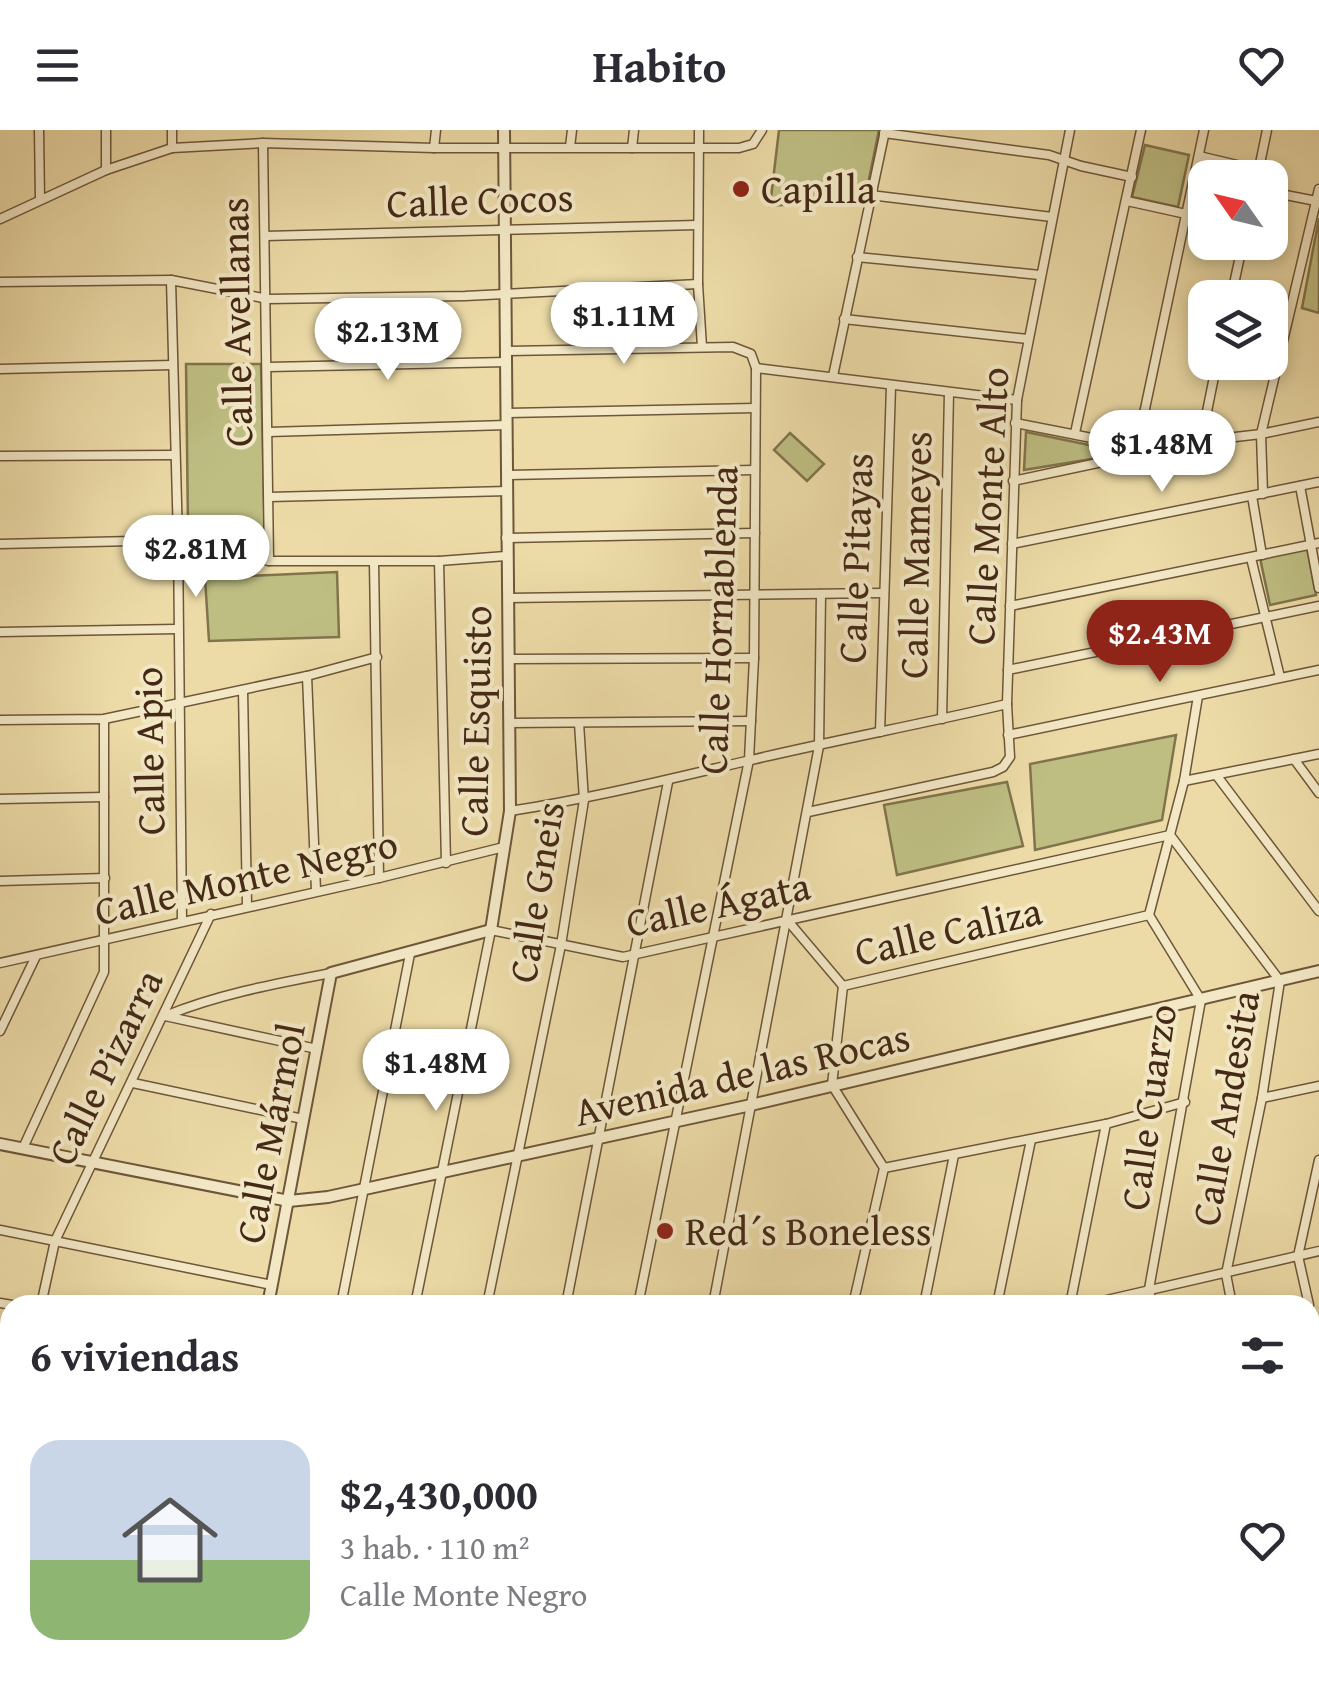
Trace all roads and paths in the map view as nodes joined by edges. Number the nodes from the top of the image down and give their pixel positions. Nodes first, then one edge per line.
1 (39, 130) edge
2 (106, 130) edge
3 (172, 130) edge
4 (235, 130) edge
5 (302, 130) edge
6 (367, 130) edge
7 (436, 130) edge
8 (504, 130) edge
9 (572, 130) edge
10 (634, 130) edge
11 (698, 130) edge
12 (762, 130) edge
13 (1070, 130) edge
14 (1142, 130) edge
15 (1204, 130) edge
16 (1266, 130) edge
17 (884, 132) edge
18 (234, 143) junction
19 (264, 143) junction
20 (301, 143) junction
21 (366, 145) junction
22 (502, 147) junction
23 (570, 147) junction
24 (172, 148) junction
25 (434, 148) junction
26 (632, 148) junction
27 (697, 149) junction
28 (1199, 156) junction
29 (1063, 159) junction
30 (1198, 160) edge
31 (1212, 160) edge
32 (1261, 160) edge
33 (106, 170) junction
34 (1132, 177) junction
35 (1319, 189) edge
36 (870, 195) junction
37 (1288, 196) edge
38 (40, 199) junction
39 (1316, 201) junction
40 (1127, 202) junction
41 (1188, 208) edge
42 (1186, 214) junction
43 (1052, 217) junction
44 (0, 219) edge
45 (697, 225) junction
46 (504, 229) junction
47 (264, 236) junction
48 (857, 257) junction
49 (1040, 276) junction
50 (171, 280) junction
51 (0, 282) edge
52 (698, 284) junction
53 (506, 293) junction
54 (268, 299) junction
55 (844, 318) junction
56 (1028, 340) junction
57 (702, 347) junction
58 (507, 356) junction
59 (173, 365) junction
60 (268, 367) junction
61 (756, 368) junction
62 (0, 369) edge
63 (833, 376) junction
64 (1214, 380) edge
65 (891, 386) junction
66 (949, 393) junction
67 (1017, 400) junction
68 (754, 408) junction
69 (507, 419) junction
70 (1319, 422) edge
71 (1016, 423) junction
72 (268, 432) junction
73 (1075, 433) junction
74 (1262, 434) junction
75 (1201, 441) junction
76 (1136, 450) junction
77 (174, 454) junction
78 (0, 456) edge
79 (754, 470) junction
80 (508, 475) junction
81 (1014, 481) junction
82 (1319, 482) edge
83 (1300, 486) junction
84 (508, 491) junction
85 (1262, 494) junction
86 (1252, 496) junction
87 (269, 497) junction
88 (754, 533) junction
89 (506, 538) junction
90 (178, 540) junction
91 (0, 544) edge
92 (1012, 544) junction
93 (1315, 544) edge
94 (1262, 555) junction
95 (506, 556) junction
96 (1251, 558) junction
97 (269, 561) junction
98 (439, 561) junction
99 (374, 562) junction
100 (1319, 588) edge
101 (883, 593) junction
102 (821, 594) junction
103 (755, 596) junction
104 (508, 598) junction
105 (1010, 606) junction
106 (1319, 606) edge
107 (1266, 618) junction
108 (177, 629) junction
109 (0, 632) edge
110 (376, 657) junction
111 (754, 658) junction
112 (509, 659) junction
113 (1008, 670) junction
114 (1319, 670) edge
115 (307, 676) junction
116 (1280, 677) junction
117 (243, 690) junction
118 (1198, 696) junction
119 (179, 702) junction
120 (1007, 704) junction
121 (104, 719) junction
122 (942, 719) junction
123 (0, 720) edge
124 (751, 721) junction
125 (509, 723) junction
126 (579, 723) junction
127 (880, 732) junction
128 (1008, 735) junction
129 (819, 746) junction
130 (1319, 754) edge
131 (1294, 759) junction
132 (749, 760) junction
133 (1004, 768) joint
134 (1218, 776) junction
135 (1184, 781) junction
136 (668, 782) junction
137 (1319, 793) edge
138 (104, 796) junction
139 (0, 799) edge
140 (584, 800) junction
141 (510, 811) junction
142 (808, 812) junction
143 (1170, 835) junction
144 (504, 846) junction
145 (446, 862) junction
146 (105, 878) junction
147 (380, 878) junction
148 (0, 881) edge
149 (316, 891) junction
150 (247, 905) junction
151 (1319, 911) edge
152 (211, 914) junction
153 (1149, 915) junction
154 (182, 920) junction
155 (788, 920) junction
156 (491, 930) junction
157 (713, 935) junction
158 (106, 940) junction
159 (561, 945) junction
160 (410, 954) junction
161 (635, 954) junction
162 (36, 956) junction
163 (0, 963) edge
164 (1319, 971) edge
165 (331, 973) junction
166 (1280, 980) junction
167 (843, 986) junction
168 (1201, 1000) junction
169 (164, 1016) junction
170 (0, 1030) edge
171 (317, 1048) junction
172 (133, 1083) junction
173 (832, 1085) junction
174 (1319, 1086) edge
175 (1262, 1098) junction
176 (1185, 1102) junction
177 (751, 1105) junction
178 (303, 1119) junction
179 (675, 1119) junction
180 (1106, 1124) junction
181 (599, 1137) junction
182 (1031, 1140) junction
183 (0, 1144) edge
184 (22, 1148) junction
185 (519, 1154) junction
186 (954, 1155) junction
187 (1319, 1160) edge
188 (90, 1162) junction
189 (884, 1168) junction
190 (444, 1170) junction
191 (364, 1190) junction
192 (290, 1202) junction
193 (0, 1230) edge
194 (55, 1240) junction
195 (1319, 1251) edge
196 (1298, 1256) junction
197 (1226, 1274) junction
198 (272, 1285) junction
199 (1149, 1289) junction
200 (43, 1295) edge
201 (270, 1295) edge
202 (343, 1295) edge
203 (417, 1295) edge
204 (489, 1295) edge
205 (568, 1295) edge
206 (640, 1295) edge
207 (715, 1295) edge
208 (855, 1295) edge
209 (926, 1295) edge
210 (999, 1295) edge
211 (1072, 1295) edge
212 (1125, 1295) edge
213 (1150, 1295) edge
214 (1230, 1295) edge
215 (1306, 1295) edge

1 - 38 street
2 - 33 street
3 - 24 street
4 - 18 street, Calle Avellanas
5 - 20 street
6 - 21 street
7 - 25 street
8 - 22 street, Calle Esquisto
9 - 23 street
10 - 26 street
11 - 27 street
12 - 27 street
13 - 29 street, Calle Monte Alto
14 - 34 street
15 - 28 street
16 - 32 street
17 - 29 street
17 - 36 street
18 - 19 street
18 - 24 street
19 - 20 street
19 - 47 street, Calle Avellanas
20 - 21 street
21 - 25 street
22 - 23 street
22 - 25 street
22 - 46 street, Calle Esquisto
23 - 26 street
24 - 33 street
26 - 27 street
27 - 45 street
28 - 30 street
28 - 31 street
29 - 34 street
29 - 43 street, Calle Monte Alto
33 - 38 street
34 - 40 street
35 - 39 street
36 - 43 street
36 - 48 street
37 - 39 street
38 - 44 street
39 - 74 street
40 - 42 street
40 - 73 street
41 - 42 street
42 - 76 street
43 - 49 street, Calle Monte Alto
45 - 46 street, Calle Cocos
45 - 52 street
46 - 47 street, Calle Cocos
46 - 53 street, Calle Esquisto
47 - 54 street, Calle Avellanas
48 - 49 street
48 - 55 street
49 - 56 street, Calle Monte Alto
50 - 51 street
50 - 54 street
50 - 59 street, Calle Apio
52 - 53 street
52 - 57 street
53 - 54 street
53 - 58 street, Calle Esquisto
54 - 60 street, Calle Avellanas
55 - 56 street
55 - 63 street
56 - 67 street, Calle Monte Alto
57 - 58 street
57 - 61 street
58 - 60 street
58 - 69 street, Calle Esquisto
59 - 62 street
59 - 77 street, Calle Apio
60 - 72 street, Calle Avellanas
61 - 63 street
61 - 68 street, Calle Hornablenda
63 - 65 street
64 - 75 street
65 - 66 street
65 - 101 street, Calle Pitayas
66 - 67 street
66 - 122 street, Calle Mameyes
67 - 71 street, Calle Monte Alto
68 - 69 street
68 - 79 street, Calle Hornablenda
69 - 72 street
69 - 80 street, Calle Esquisto
70 - 74 street
71 - 73 street
71 - 81 street, Calle Monte Alto
72 - 87 street, Calle Avellanas
73 - 76 street
74 - 75 street
74 - 85 street
75 - 76 street
76 - 81 street
77 - 78 street
77 - 90 street, Calle Apio
79 - 80 street
79 - 88 street, Calle Hornablenda
80 - 84 street, Calle Esquisto
81 - 92 street, Calle Monte Alto
82 - 83 street
83 - 85 street
83 - 93 street
84 - 87 street
84 - 89 street, Calle Esquisto
85 - 86 street
86 - 92 street
86 - 94 street
87 - 97 street, Calle Avellanas
88 - 89 street
88 - 103 street, Calle Hornablenda
89 - 95 street, Calle Esquisto
90 - 91 street
90 - 97 street
90 - 108 street, Calle Apio
92 - 105 street, Calle Monte Alto
93 - 94 street
93 - 100 street
94 - 96 street
95 - 98 street
95 - 104 street, Calle Esquisto
96 - 105 street
96 - 107 street
97 - 99 street
98 - 99 street
98 - 145 street
99 - 110 street
101 - 102 street
101 - 127 street, Calle Pitayas
102 - 103 street
102 - 129 street
103 - 104 street
103 - 111 street, Calle Hornablenda
104 - 112 street, Calle Esquisto
105 - 113 street, Calle Monte Alto
106 - 107 street
107 - 113 street
107 - 116 street
108 - 109 street
108 - 119 street, Calle Apio
110 - 115 street
110 - 147 street
111 - 112 street
111 - 124 street, Calle Hornablenda
112 - 125 street, Calle Esquisto
113 - 120 street, Calle Monte Alto
114 - 116 street
115 - 117 street
115 - 149 street
116 - 118 street
117 - 119 street
117 - 150 street
118 - 128 street
118 - 135 street
119 - 121 street
119 - 154 street, Calle Apio
120 - 122 street
120 - 128 street, Calle Monte Alto
121 - 123 street
121 - 138 street
122 - 127 street
124 - 126 street
124 - 132 street, Calle Hornablenda
125 - 126 street
125 - 141 street, Calle Esquisto
126 - 140 street, Calle Gneis
127 - 129 street
128 - 133 street, Calle Monte Alto
129 - 132 street
129 - 142 street
130 - 131 street
131 - 134 street
131 - 137 street
132 - 136 street
132 - 157 street, Calle Hornablenda
133 - 142 street, Calle Ágata
134 - 135 street
134 - 151 street
135 - 143 street
136 - 140 street
136 - 161 street
138 - 139 street
138 - 146 street
140 - 141 street
140 - 159 street, Calle Gneis
141 - 144 street, Calle Esquisto
142 - 155 street
143 - 153 street
143 - 155 street, Calle Ágata
143 - 166 street, Calle Andesita
144 - 145 street, Calle Monte Negro
144 - 156 street, Calle Esquisto
145 - 147 street, Calle Monte Negro
146 - 148 street
146 - 158 street
147 - 149 street, Calle Monte Negro
149 - 150 street, Calle Monte Negro
150 - 152 street, Calle Monte Negro
152 - 154 street, Calle Monte Negro
152 - 169 street, Calle Pizarra
153 - 167 street, Calle Caliza
153 - 168 street, Calle Cuarzo
154 - 158 street, Calle Monte Negro
155 - 157 street, Calle Ágata
155 - 167 street, Calle Caliza
155 - 177 street
156 - 159 street, Calle Ágata
156 - 160 street, Calle Ágata
156 - 190 street, Calle Esquisto
157 - 161 street, Calle Ágata
157 - 179 street, Calle Hornablenda
158 - 162 street, Calle Monte Negro
158 - 184 street
159 - 161 street, Calle Ágata
159 - 185 street, Calle Gneis
160 - 165 street, Calle Ágata
160 - 191 street
161 - 181 street
162 - 163 street, Calle Monte Negro
162 - 170 street
164 - 166 street, Avenida de las Rocas
165 - 169 street, Calle Ágata
165 - 171 street, Calle Mármol
166 - 168 street, Avenida de las Rocas
166 - 175 street, Calle Andesita
167 - 173 street
168 - 173 street, Avenida de las Rocas
168 - 176 street, Calle Cuarzo
169 - 171 street
169 - 172 street, Calle Pizarra
171 - 178 street, Calle Mármol
172 - 178 street
172 - 188 street, Calle Pizarra
173 - 177 street, Avenida de las Rocas
173 - 189 street
174 - 175 street
175 - 197 street, Calle Andesita
176 - 180 street
176 - 199 street, Calle Cuarzo
177 - 179 street, Avenida de las Rocas
177 - 207 street
178 - 192 street, Calle Mármol
179 - 181 street, Avenida de las Rocas
179 - 206 street, Calle Hornablenda
180 - 182 street
180 - 211 street
181 - 185 street, Avenida de las Rocas
181 - 205 street
182 - 186 street
182 - 210 street
183 - 184 street, Avenida de las Rocas
184 - 188 street, Avenida de las Rocas
185 - 190 street, Avenida de las Rocas
185 - 204 street, Calle Gneis
186 - 189 street
186 - 209 street
187 - 196 street
188 - 192 street, Avenida de las Rocas
188 - 194 street, Calle Pizarra
189 - 208 street
190 - 191 street, Avenida de las Rocas
190 - 203 street, Calle Esquisto
191 - 192 street, Avenida de las Rocas
191 - 202 street
192 - 198 street, Calle Mármol
193 - 194 street
194 - 198 street
194 - 200 street, Calle Pizarra
195 - 196 street
196 - 197 street
196 - 215 street
197 - 199 street
197 - 214 street, Calle Andesita
198 - 201 street, Calle Mármol
199 - 212 street
199 - 213 street, Calle Cuarzo

